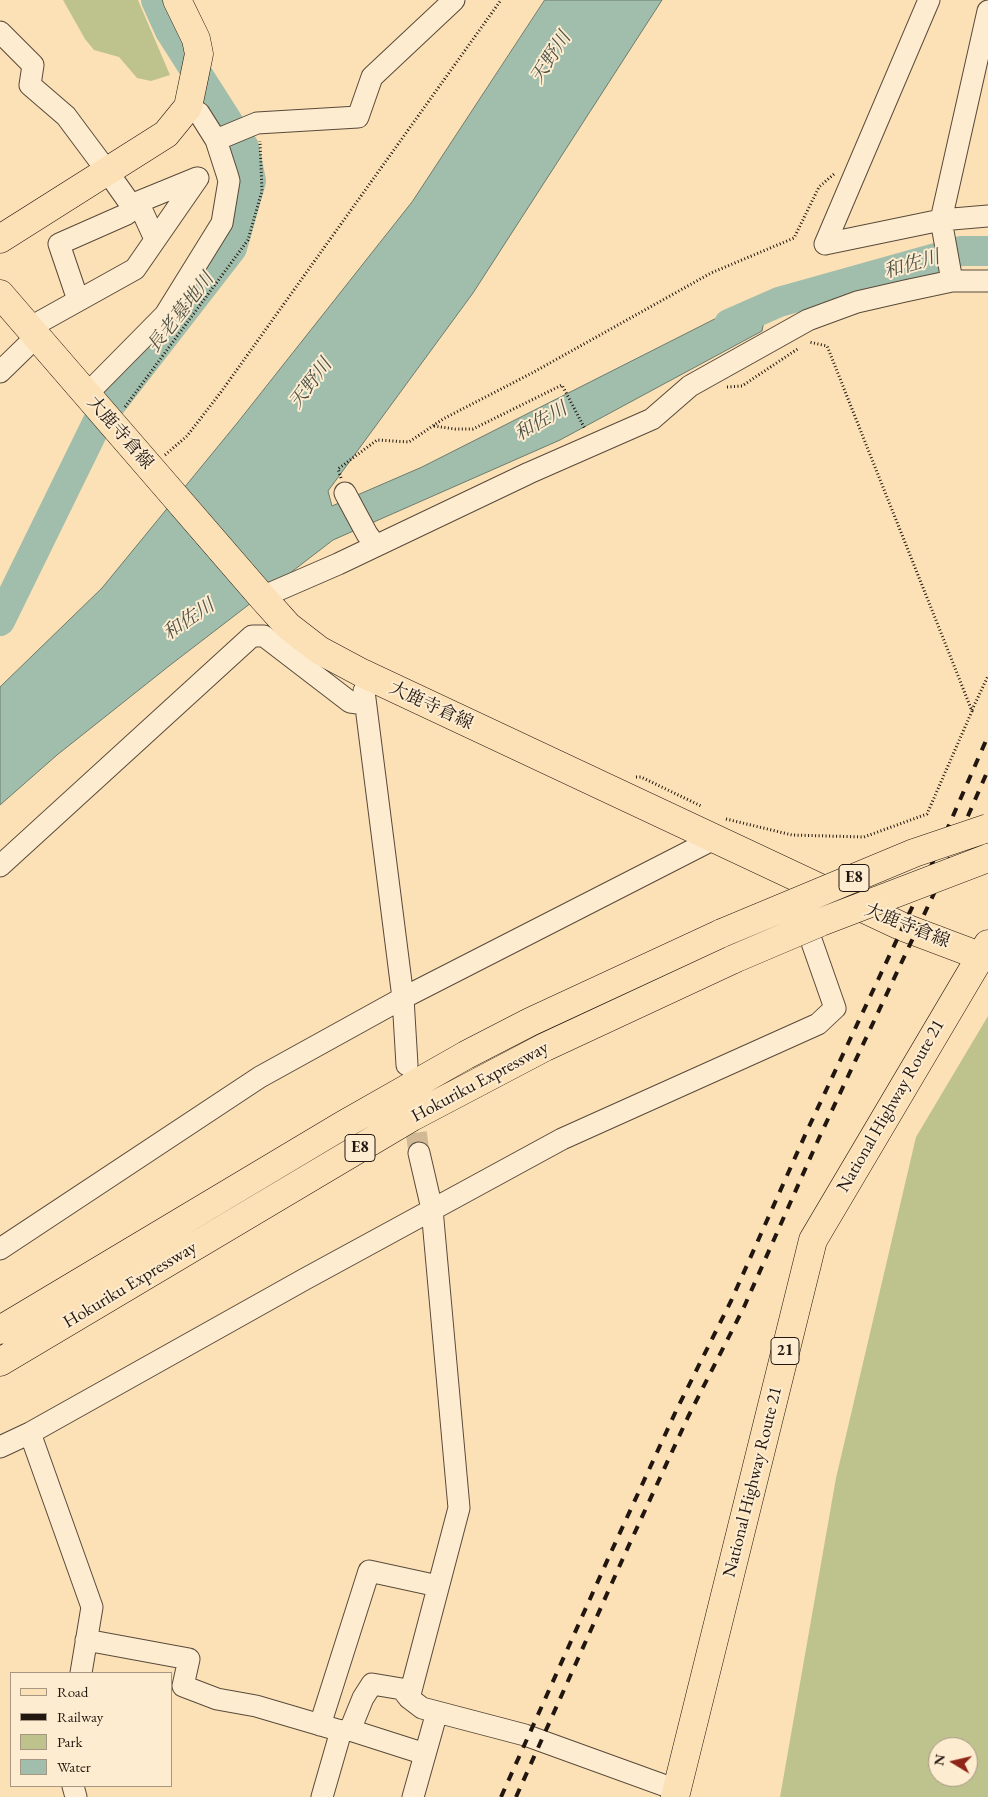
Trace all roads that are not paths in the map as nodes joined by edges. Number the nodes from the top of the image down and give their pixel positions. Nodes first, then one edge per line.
1 (177, 0) edge
2 (454, 0) edge
3 (929, 0) edge
4 (988, 11) edge
5 (0, 32) edge
6 (189, 102) junction
7 (219, 139) junction
8 (108, 171) junction
9 (227, 174) junction
10 (197, 178) junction
11 (134, 204) junction
12 (988, 216) edge
13 (941, 220) junction
14 (0, 239) edge
15 (156, 239) junction
16 (950, 275) junction
17 (988, 281) edge
18 (0, 294) edge
19 (78, 300) junction
20 (33, 332) junction
21 (0, 372) edge
22 (87, 394) junction
23 (345, 493) road end
24 (372, 540) junction
25 (258, 593) junction
26 (362, 673) junction
27 (365, 704) junction
28 (988, 813) edge
29 (716, 827) junction
30 (988, 828) edge
31 (988, 858) edge
32 (0, 866) edge
33 (788, 874) junction
34 (988, 874) edge
35 (809, 895) junction
36 (984, 950) edge
37 (736, 963) junction
38 (403, 998) junction
39 (407, 1065) dead end
40 (419, 1153) tunnel mouth
41 (432, 1209) junction
42 (0, 1249) edge
43 (0, 1330) edge
44 (0, 1362) edge
45 (30, 1433) junction
46 (0, 1447) edge
47 (438, 1586) junction
48 (86, 1640) junction
49 (81, 1672) edge
50 (409, 1698) junction
51 (437, 1712) junction
52 (320, 1725) junction
53 (346, 1731) junction
54 (425, 1754) junction
55 (676, 1794) edge
56 (322, 1797) edge
57 (413, 1797) edge

1 - 6 main road
2 - 7 street
3 - 13 street
4 - 13 street
5 - 8 street
6 - 7 street
6 - 8 main road
7 - 9 street
8 - 11 street
8 - 14 main road
9 - 10 street
9 - 22 street
10 - 11 street
10 - 15 street
11 - 15 street
11 - 19 street
12 - 13 street
13 - 16 street
15 - 19 street
16 - 17 street
16 - 24 street
18 - 20 main road, 大鹿寺倉線
19 - 20 street
20 - 21 street
20 - 22 main road, 大鹿寺倉線
22 - 25 main road, 大鹿寺倉線
23 - 24 street
24 - 25 street
25 - 26 main road, 大鹿寺倉線
26 - 27 street
26 - 29 main road, 大鹿寺倉線
27 - 32 street
27 - 38 street
28 - 35 main road, bridge
29 - 33 main road, 大鹿寺倉線
29 - 38 street
30 - 35 main road, Hokuriku Expressway / E8, bridge
31 - 37 main road, Hokuriku Expressway / E8, bridge
33 - 36 main road, 大鹿寺倉線
33 - 41 street
34 - 37 main road
35 - 43 main road, Hokuriku Expressway / E8, bridge
36 - 55 main road, National Highway Route 21 / 21
37 - 44 main road, Hokuriku Expressway / E8
38 - 39 street
38 - 42 street
40 - 41 street
41 - 45 street
41 - 47 street
45 - 46 street
45 - 48 street
47 - 50 street
47 - 52 street
48 - 49 street
48 - 52 street
50 - 51 street
50 - 53 street
51 - 54 street
51 - 55 street
52 - 53 street
53 - 54 street
53 - 56 street
54 - 57 street

